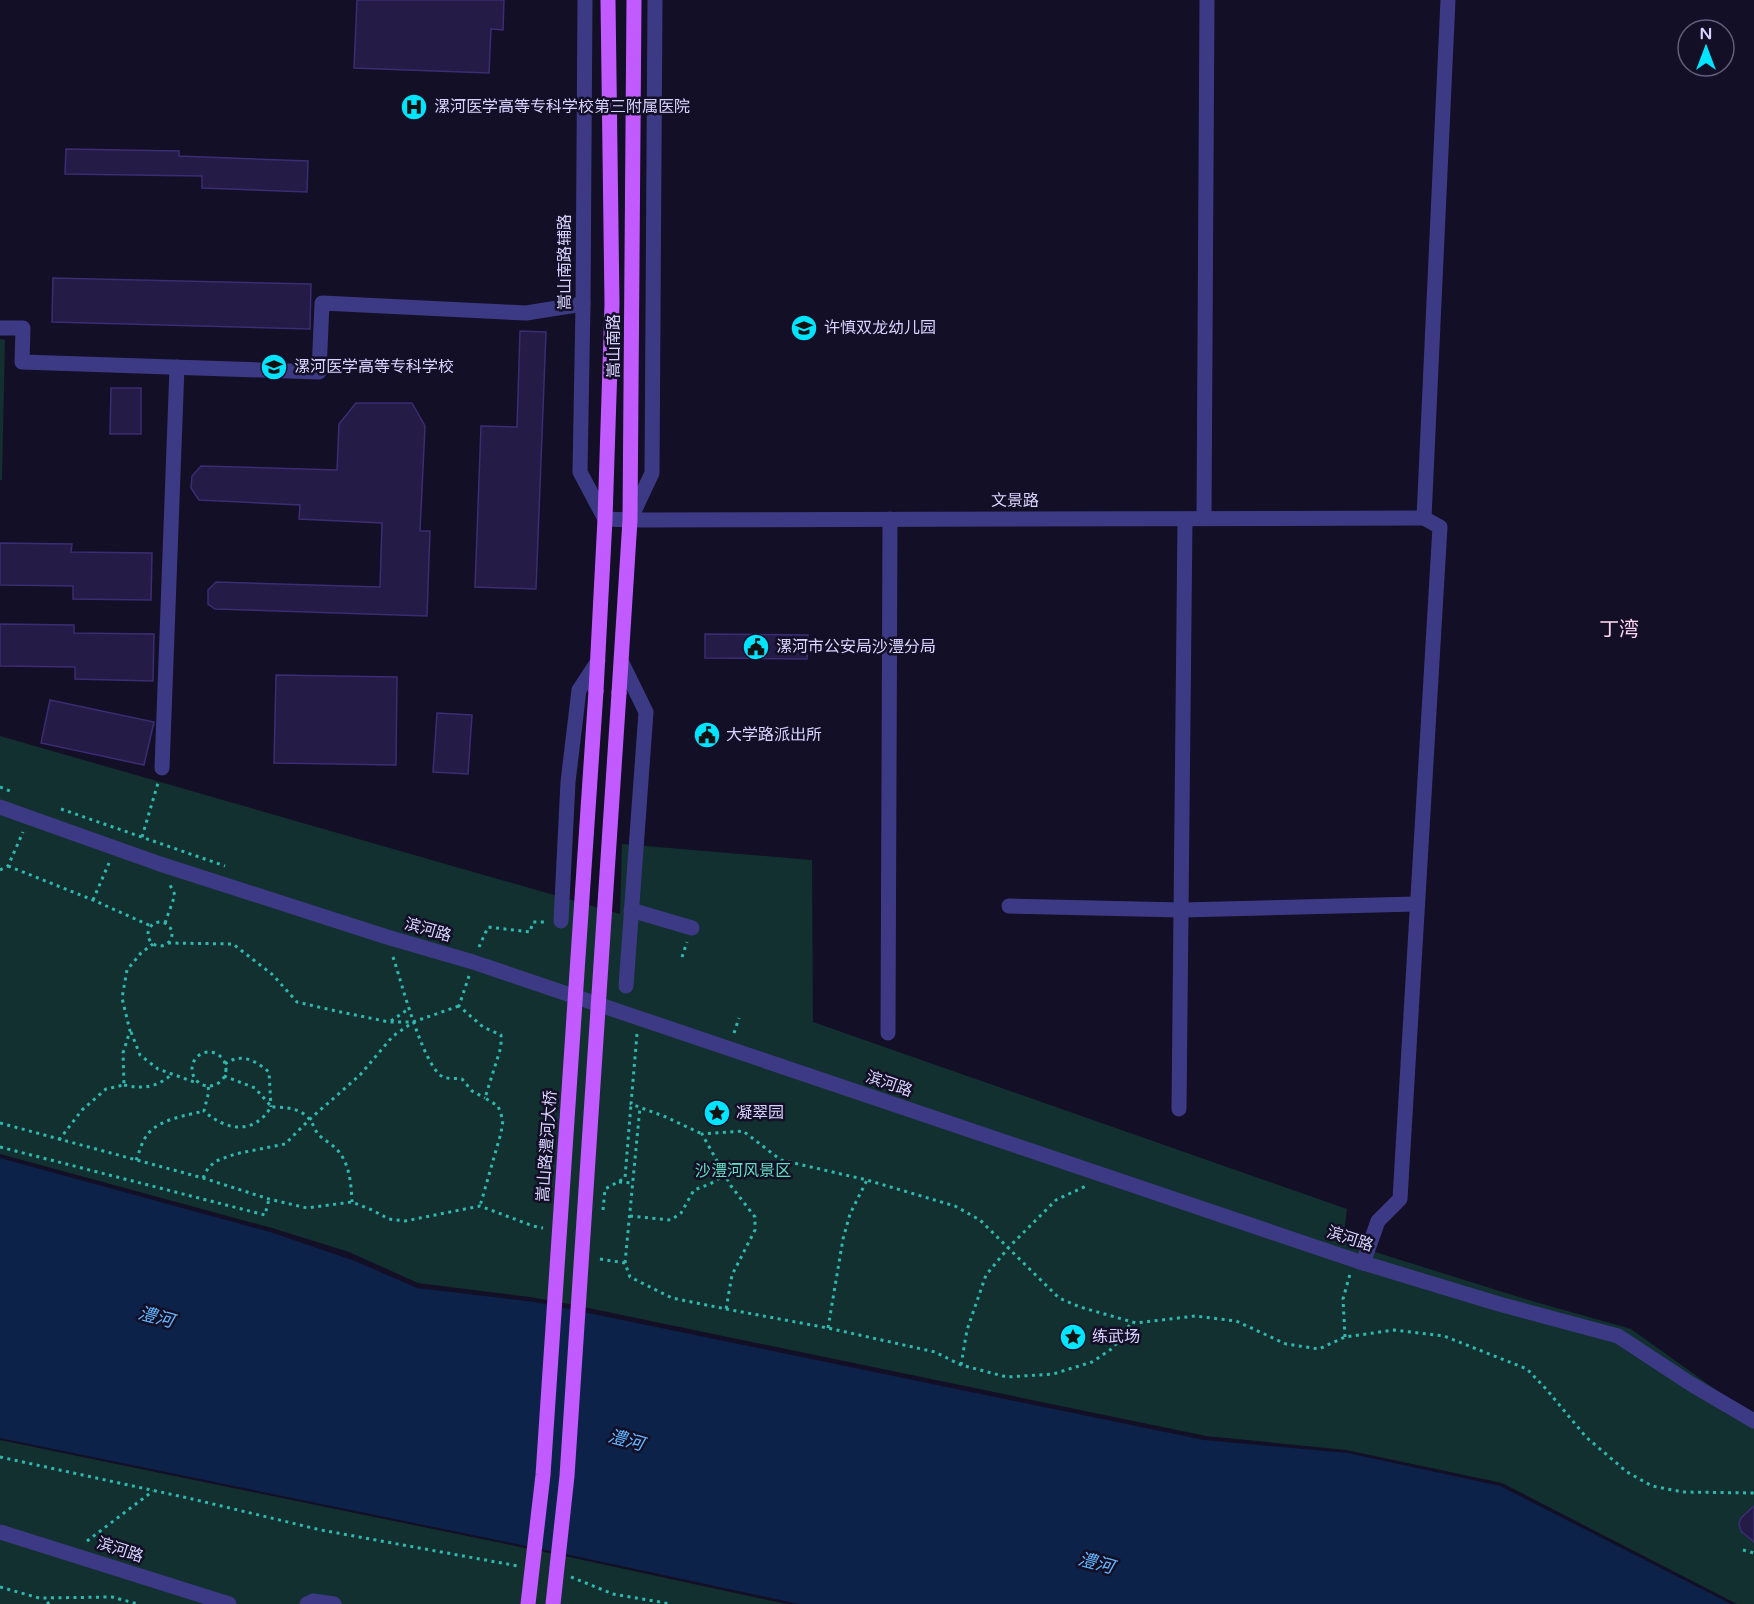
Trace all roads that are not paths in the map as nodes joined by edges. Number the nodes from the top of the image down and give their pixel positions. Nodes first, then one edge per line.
1 (585, 0) edge
2 (608, 0) edge
3 (634, 0) edge
4 (655, 0) edge
5 (1207, 0) edge
6 (1448, 0) edge
7 (583, 304) junction
8 (0, 327) edge
9 (177, 367) junction
10 (1204, 518) junction
11 (1424, 518) junction
12 (605, 519) junction
13 (891, 519) junction
14 (1185, 519) junction
15 (630, 520) junction
16 (598, 660) junction
17 (622, 663) junction
18 (596, 691) joint
19 (162, 768) road end
20 (0, 807) edge
21 (1416, 904) junction
22 (1009, 906) dead end
23 (631, 910) junction
24 (1182, 910) junction
25 (561, 921) road end
26 (692, 928) dead end
27 (626, 986) dead end
28 (888, 1034) dead end
29 (1179, 1109) dead end
30 (1360, 1262) junction
31 (1754, 1421) edge
32 (0, 1532) edge
33 (229, 1604) edge
34 (307, 1604) edge
35 (334, 1604) edge
36 (528, 1604) edge
37 (553, 1604) edge

1 - 7 street, 嵩山南路辅路
2 - 12 main road, 嵩山南路
3 - 15 main road, 嵩山南路
4 - 15 street
5 - 10 street
6 - 11 street
7 - 9 street
7 - 12 street, 嵩山南路辅路
8 - 9 street
9 - 19 street
10 - 11 street, 文景路
10 - 14 street, 文景路
11 - 21 street
12 - 15 street, 文景路
12 - 16 main road, 嵩山南路
13 - 14 street, 文景路
13 - 15 street, 文景路
13 - 28 street
14 - 24 street
15 - 17 main road, 嵩山南路
16 - 18 main road, 嵩山南路
16 - 25 street
17 - 23 street
17 - 37 main road, 嵩山南路, bridge
18 - 36 main road, 嵩山路澧河大桥, bridge
20 - 30 street, 滨河路
21 - 24 street
21 - 30 street
22 - 24 street
23 - 26 street
23 - 27 street
24 - 29 street
30 - 31 street, 滨河路
32 - 33 street, 滨河路
34 - 35 street

